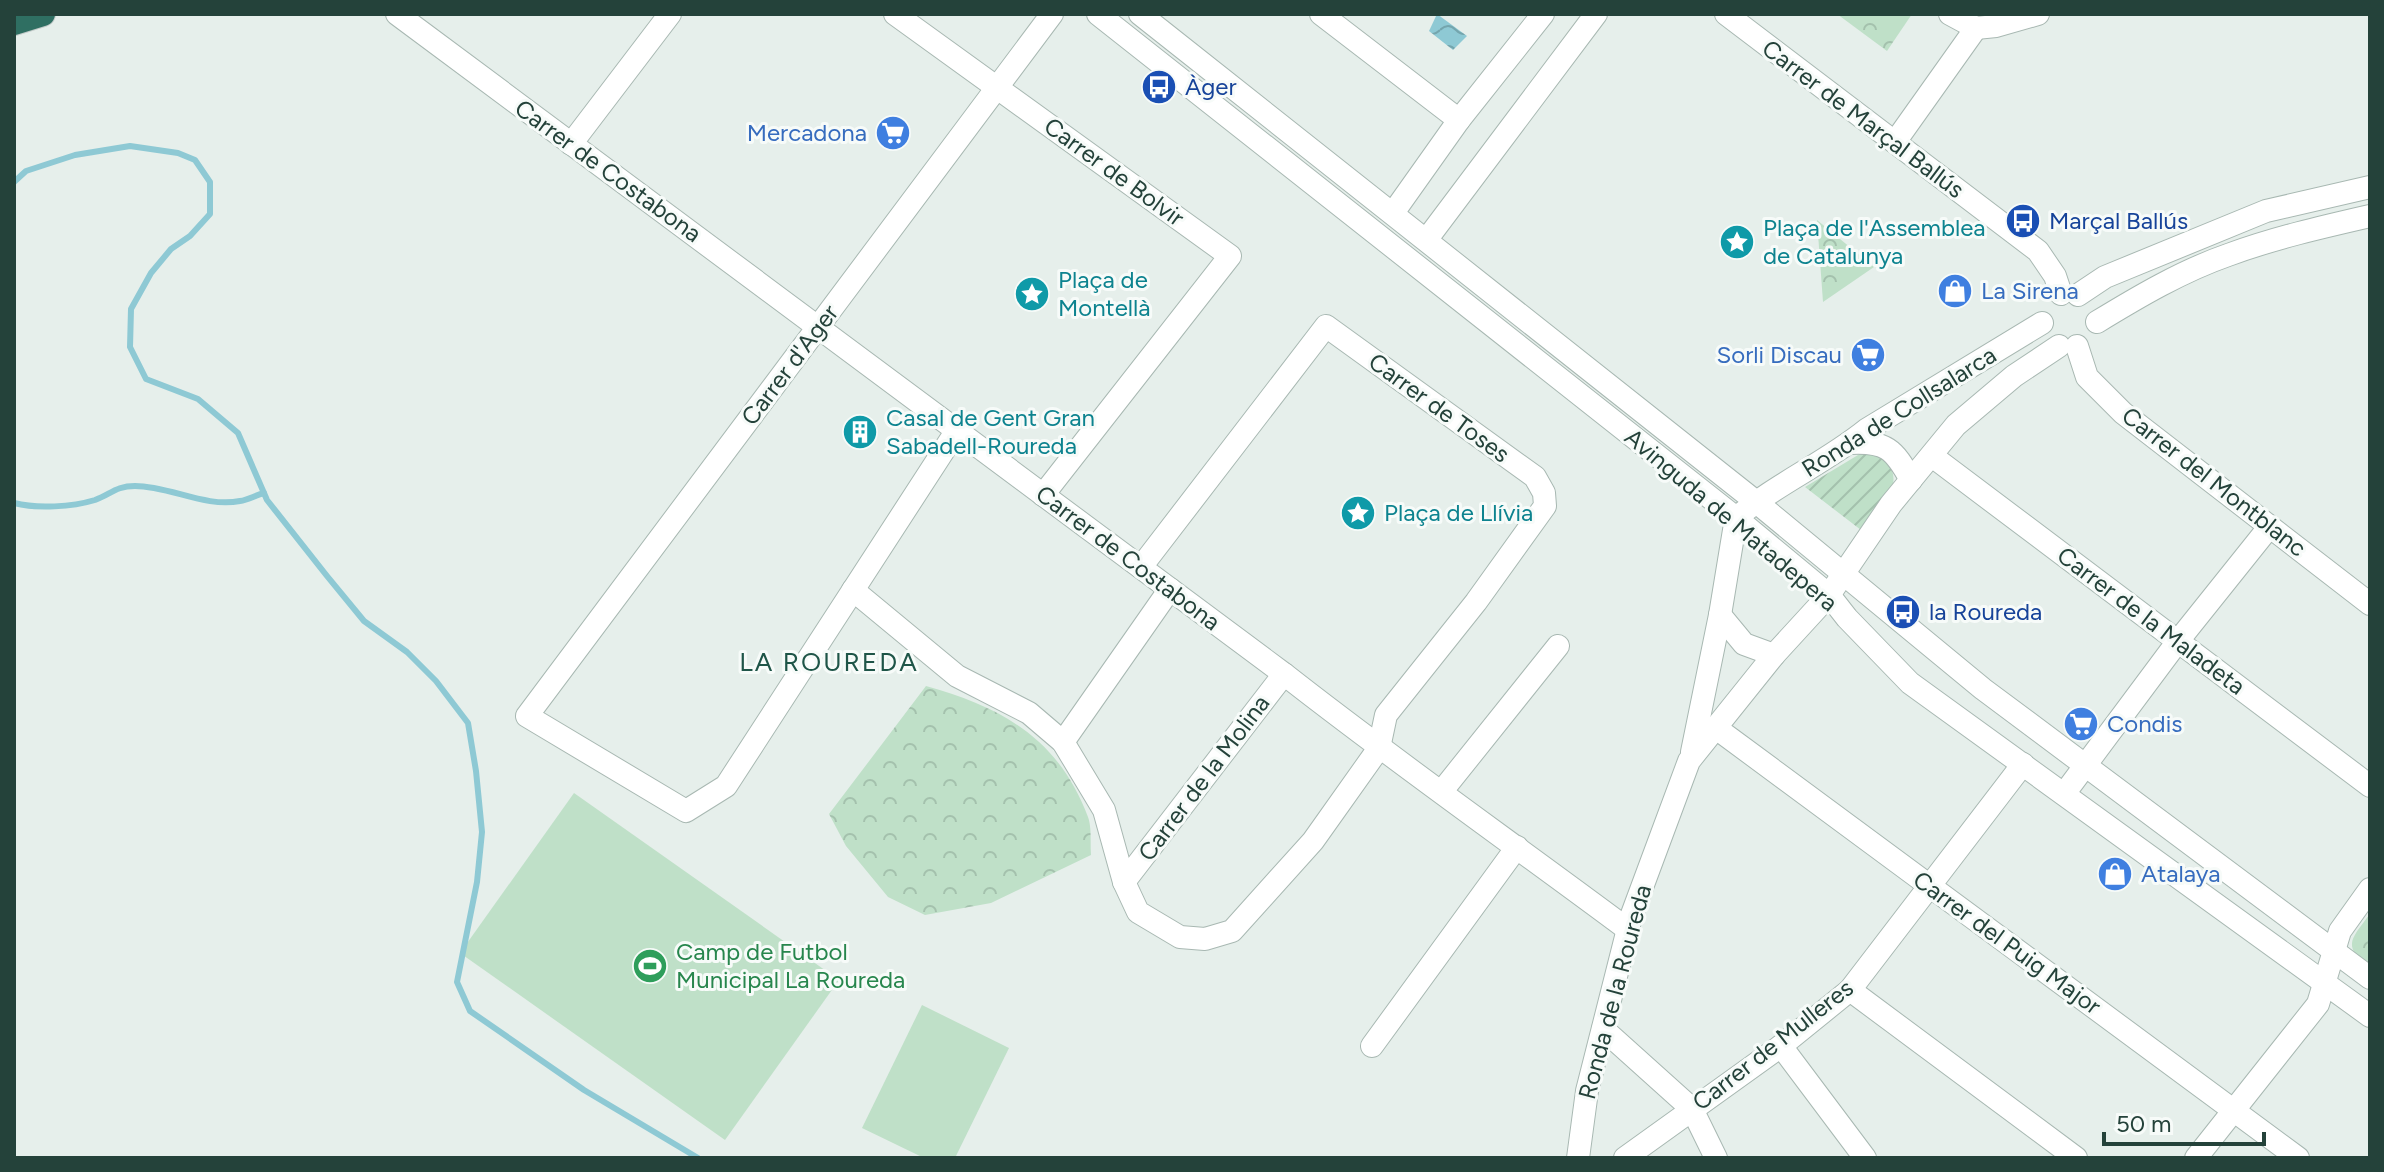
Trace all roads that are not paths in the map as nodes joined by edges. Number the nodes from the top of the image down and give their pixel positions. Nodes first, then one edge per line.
1 (43, 14) edge
2 (397, 14) edge
3 (670, 14) edge
4 (895, 14) edge
5 (1052, 14) edge
6 (1098, 14) edge
7 (1140, 14) edge
8 (1321, 14) edge
9 (1543, 14) edge
10 (1596, 14) edge
11 (1726, 14) edge
12 (1950, 14) edge
13 (2038, 14) edge
14 (14, 23) edge
15 (1976, 28) junction
16 (998, 89) junction
17 (1459, 120) junction
18 (1895, 142) junction
19 (571, 144) junction
20 (2370, 187) edge
21 (1393, 213) junction
22 (2370, 216) edge
23 (1427, 239) junction
24 (2070, 294) junction
25 (2097, 322) junction
26 (2042, 323) junction
27 (818, 326) junction
28 (2068, 346) junction
29 (957, 430) junction
30 (1850, 443) junction
31 (1932, 456) junction
32 (1911, 480) junction
33 (1043, 495) junction
34 (1755, 501) junction
35 (1736, 518) junction
36 (2270, 526) junction
37 (1141, 567) junction
38 (1844, 575) junction
39 (1170, 589) junction
40 (853, 590) junction
41 (1829, 595) junction
42 (2370, 604) edge
43 (1720, 615) junction
44 (2178, 641) junction
45 (1558, 646) dead end
46 (1774, 655) junction
47 (1284, 674) junction
48 (1716, 728) junction
49 (1063, 742) junction
50 (1379, 748) junction
51 (1689, 761) junction
52 (2023, 764) junction
53 (2086, 766) junction
54 (2370, 786) edge
55 (1442, 791) junction
56 (2064, 794) junction
57 (1517, 847) junction
58 (1124, 882) junction
59 (1929, 885) junction
60 (2370, 889) edge
61 (1627, 929) junction
62 (2336, 953) junction
63 (2370, 978) edge
64 (2326, 984) junction
65 (1850, 990) junction
66 (2370, 1016) edge
67 (1603, 1029) junction
68 (1372, 1046) dead end
69 (1781, 1046) junction
70 (1692, 1109) junction
71 (2234, 1110) junction
72 (1578, 1158) edge
73 (1625, 1158) edge
74 (1716, 1158) edge
75 (1865, 1158) edge
76 (2076, 1158) edge
77 (2196, 1158) edge
78 (2298, 1158) edge

1 - 14 highway
2 - 19 street, Carrer de Costabona
3 - 19 street
4 - 16 street, Carrer de Bolvir
5 - 16 street, Carrer d'Ager
6 - 35 street, Avinguda de Matadepera
7 - 21 street, Avinguda de Matadepera
8 - 17 street
9 - 17 street
10 - 23 street
11 - 18 street, Carrer de Marçal Ballús
12 - 15 street
13 - 15 street
15 - 18 street
16 - 27 street, Carrer d'Ager
16 - 33 street, Carrer de Bolvir
17 - 21 street
18 - 24 street, Carrer de Marçal Ballús
19 - 27 street, Carrer de Costabona
20 - 24 street
21 - 23 street, Avinguda de Matadepera
22 - 25 street
23 - 34 street, Avinguda de Matadepera
24 - 25 street
24 - 26 street
25 - 28 street
26 - 28 street
26 - 30 street, Ronda de Collsalarca
27 - 29 street, Carrer de Costabona
27 - 40 street, Carrer d'Ager
28 - 31 street, Ronda de Collsalarca
28 - 36 street, Carrer del Montblanc
29 - 33 street, Carrer de Costabona
29 - 40 street
30 - 32 street
30 - 34 street, Ronda de Collsalarca
31 - 32 street, Ronda de Collsalarca
31 - 44 street, Carrer de la Maladeta
32 - 38 street, Ronda de Collsalarca
33 - 37 street, Carrer de Costabona
34 - 35 street, Ronda de Collsalarca
34 - 38 street, Avinguda de Matadepera
35 - 41 street, Avinguda de Matadepera
35 - 43 street
36 - 42 street, Carrer del Montblanc
36 - 44 street
37 - 39 street, Carrer de Costabona
37 - 50 street, Carrer de Toses
38 - 41 street, Ronda de Collsalarca
38 - 53 street, Avinguda de Matadepera
39 - 47 street, Carrer de Costabona
39 - 49 street
40 - 49 street, Carrer de la Molina
41 - 46 street, Ronda de la Roureda
41 - 52 street, Avinguda de Matadepera
43 - 46 street
43 - 51 street
44 - 53 street
44 - 54 street, Carrer de la Maladeta
45 - 55 street
46 - 48 street, Ronda de la Roureda
47 - 50 street, Carrer de Costabona
47 - 58 street, Carrer de la Molina
48 - 51 street, Ronda de la Roureda
48 - 59 street, Carrer del Puig Major
49 - 58 street, Carrer de la Molina
50 - 55 street, Carrer de Costabona
50 - 58 street, Carrer de la Molina
51 - 61 street, Ronda de la Roureda
52 - 56 street, Avinguda de Matadepera
52 - 59 street, Carrer de Mulleres
53 - 56 street
53 - 62 street, Avinguda de Matadepera
55 - 57 street, Carrer de Costabona
56 - 64 street, Avinguda de Matadepera
57 - 61 street, Carrer de Costabona
57 - 68 street
59 - 65 street, Carrer de Mulleres
59 - 71 street, Carrer del Puig Major
60 - 62 street
61 - 67 street, Ronda de la Roureda
62 - 63 street, Avinguda de Matadepera
62 - 64 street
64 - 66 street, Avinguda de Matadepera
64 - 71 street
65 - 69 street, Carrer de Mulleres
65 - 76 street
67 - 70 street
67 - 72 street, Ronda de la Roureda
69 - 70 street, Carrer de Mulleres
69 - 75 street
70 - 73 street, Carrer de Mulleres
70 - 74 street
71 - 77 street
71 - 78 street, Carrer del Puig Major

